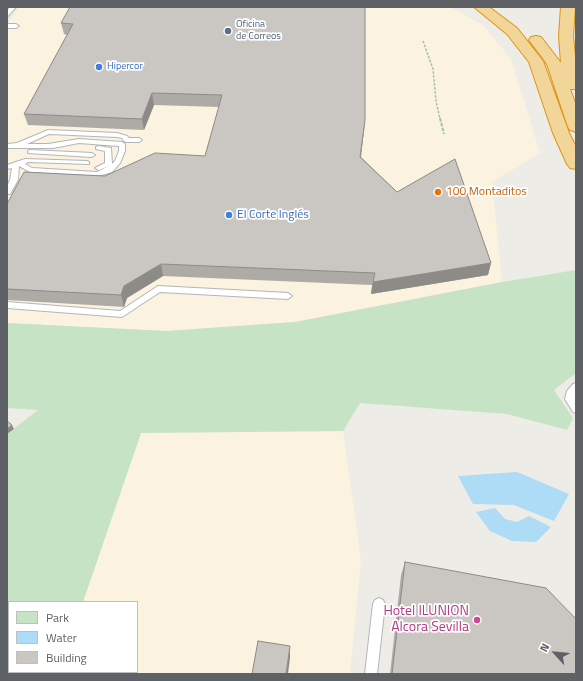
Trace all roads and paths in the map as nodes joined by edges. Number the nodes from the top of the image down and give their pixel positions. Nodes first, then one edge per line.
1 (13, 7) edge
2 (481, 7) edge
3 (498, 7) edge
4 (568, 7) edge
5 (7, 15) edge
6 (7, 26) edge
7 (7, 29) edge
8 (423, 42) dead end
9 (576, 96) edge
10 (576, 127) edge
11 (444, 134) dead end
12 (139, 140) dead end
13 (124, 142) junction
14 (7, 146) edge
15 (22, 146) junction
16 (48, 146) junction
17 (30, 152) junction
18 (92, 155) dead end
19 (87, 163) dead end
20 (21, 164) junction
21 (576, 164) edge
22 (7, 167) edge
23 (7, 192) edge
24 (288, 296) dead end
25 (7, 305) edge
26 (576, 387) edge
27 (576, 409) edge
28 (379, 604) dead end
29 (371, 674) edge

1 - 5 lane
2 - 21 highway
3 - 10 highway
4 - 9 highway
6 - 7 lane
8 - 11 path
12 - 13 lane
13 - 15 lane
13 - 16 lane
13 - 20 lane
14 - 15 lane
15 - 16 lane
15 - 17 lane
16 - 20 lane
17 - 18 lane
17 - 20 lane
19 - 20 lane
20 - 22 lane
20 - 23 lane
24 - 25 lane
26 - 27 lane
28 - 29 lane

